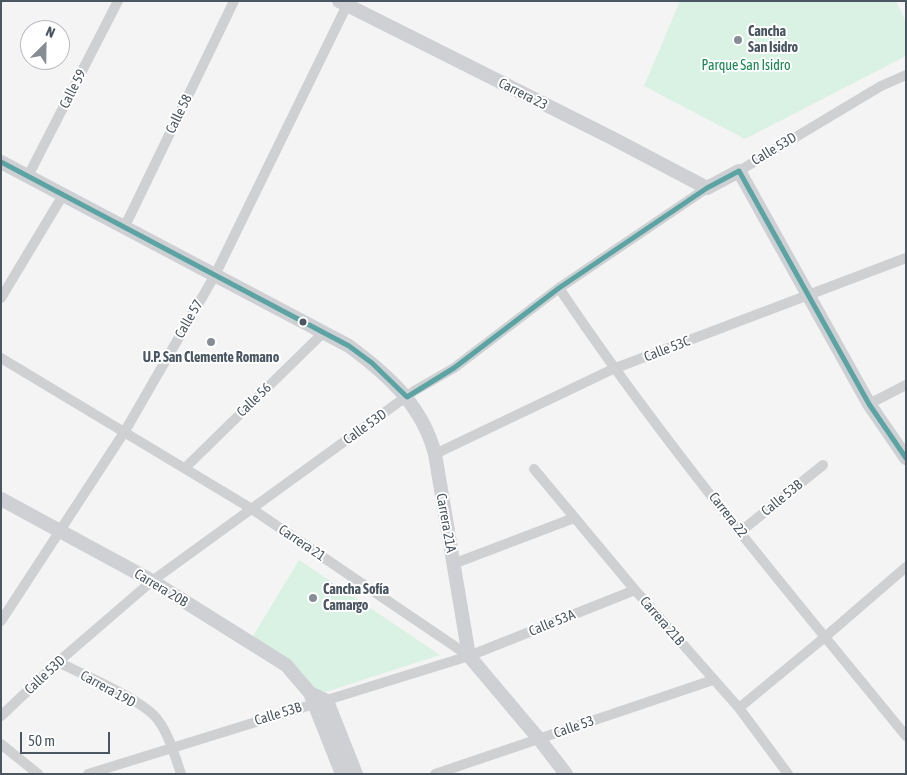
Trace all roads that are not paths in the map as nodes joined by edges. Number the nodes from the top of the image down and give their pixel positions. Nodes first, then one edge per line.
1 (118, 1) edge
2 (234, 1) edge
3 (345, 2) edge
4 (906, 75) edge
5 (1, 162) edge
6 (739, 171) junction
7 (28, 176) junction
8 (706, 188) junction
9 (63, 195) junction
10 (124, 228) junction
11 (906, 258) edge
12 (215, 275) junction
13 (559, 288) junction
14 (808, 296) junction
15 (1, 298) edge
16 (323, 333) junction
17 (1, 358) edge
18 (613, 370) junction
19 (906, 385) edge
20 (407, 397) junction
21 (869, 404) junction
22 (125, 431) junction
23 (435, 454) junction
24 (906, 458) edge
25 (823, 465) dead end
26 (185, 468) junction
27 (534, 469) dead end
28 (1, 498) edge
29 (252, 509) junction
30 (574, 518) junction
31 (60, 531) junction
32 (740, 532) junction
33 (453, 564) junction
34 (906, 567) edge
35 (152, 581) junction
36 (635, 590) junction
37 (1, 621) edge
38 (826, 637) junction
39 (468, 656) junction
40 (58, 662) junction
41 (713, 680) junction
42 (311, 698) junction
43 (327, 701) junction
44 (739, 708) junction
45 (1, 716) edge
46 (906, 736) edge
47 (539, 739) junction
48 (1, 744) edge
49 (172, 747) junction
50 (38, 774) edge
51 (88, 774) edge
52 (181, 774) edge
53 (342, 774) edge
54 (356, 774) edge
55 (435, 774) edge
56 (566, 774) edge
57 (788, 774) edge

1 - 7 street, Calle 59
2 - 10 street, Calle 58
3 - 8 street, Carrera 23
3 - 12 street, Calle 57
4 - 6 street, Calle 53D
5 - 7 street
6 - 8 street, Calle 53D
6 - 14 street
7 - 9 street
8 - 13 street, Calle 53D
9 - 10 street
9 - 15 street
10 - 12 street
11 - 14 street, Calle 53C
12 - 16 street
12 - 22 street, Calle 57
13 - 18 street, Carrera 22
13 - 20 street, Calle 53D
14 - 18 street, Calle 53C
14 - 21 street
16 - 20 street
16 - 26 street, Calle 56
17 - 22 street, Carrera 21
18 - 23 street, Calle 53C
18 - 32 street, Carrera 22
19 - 21 street
20 - 23 street, Carrera 21A
20 - 29 street, Calle 53D
21 - 24 street
22 - 26 street, Carrera 21
22 - 31 street, Calle 57
23 - 33 street, Carrera 21A
25 - 32 street, Calle 53B
26 - 29 street, Carrera 21
27 - 30 street, Carrera 21B
28 - 31 street, Carrera 20B
29 - 35 street, Calle 53D
29 - 39 street, Carrera 21
30 - 33 street
30 - 36 street, Carrera 21B
31 - 35 street, Carrera 20B
31 - 37 street, Calle 57
32 - 38 street, Carrera 22
33 - 39 street, Carrera 21A
34 - 38 street
35 - 40 street, Calle 53D
35 - 42 street, Carrera 20B
36 - 39 street, Calle 53A
36 - 41 street, Carrera 21B
38 - 44 street
38 - 46 street, Carrera 22
39 - 43 street
39 - 47 street, Carrera 21
40 - 45 street, Calle 53D
40 - 49 street, Carrera 19D
41 - 44 street, Carrera 21B
41 - 47 street, Calle 53
42 - 43 street, Carrera 20B
42 - 49 street, Calle 53B
42 - 53 street
43 - 54 street
44 - 57 street, Carrera 21B
47 - 55 street, Calle 53
47 - 56 street, Carrera 21
48 - 50 street
49 - 51 street, Calle 53B
49 - 52 street, Carrera 19D

